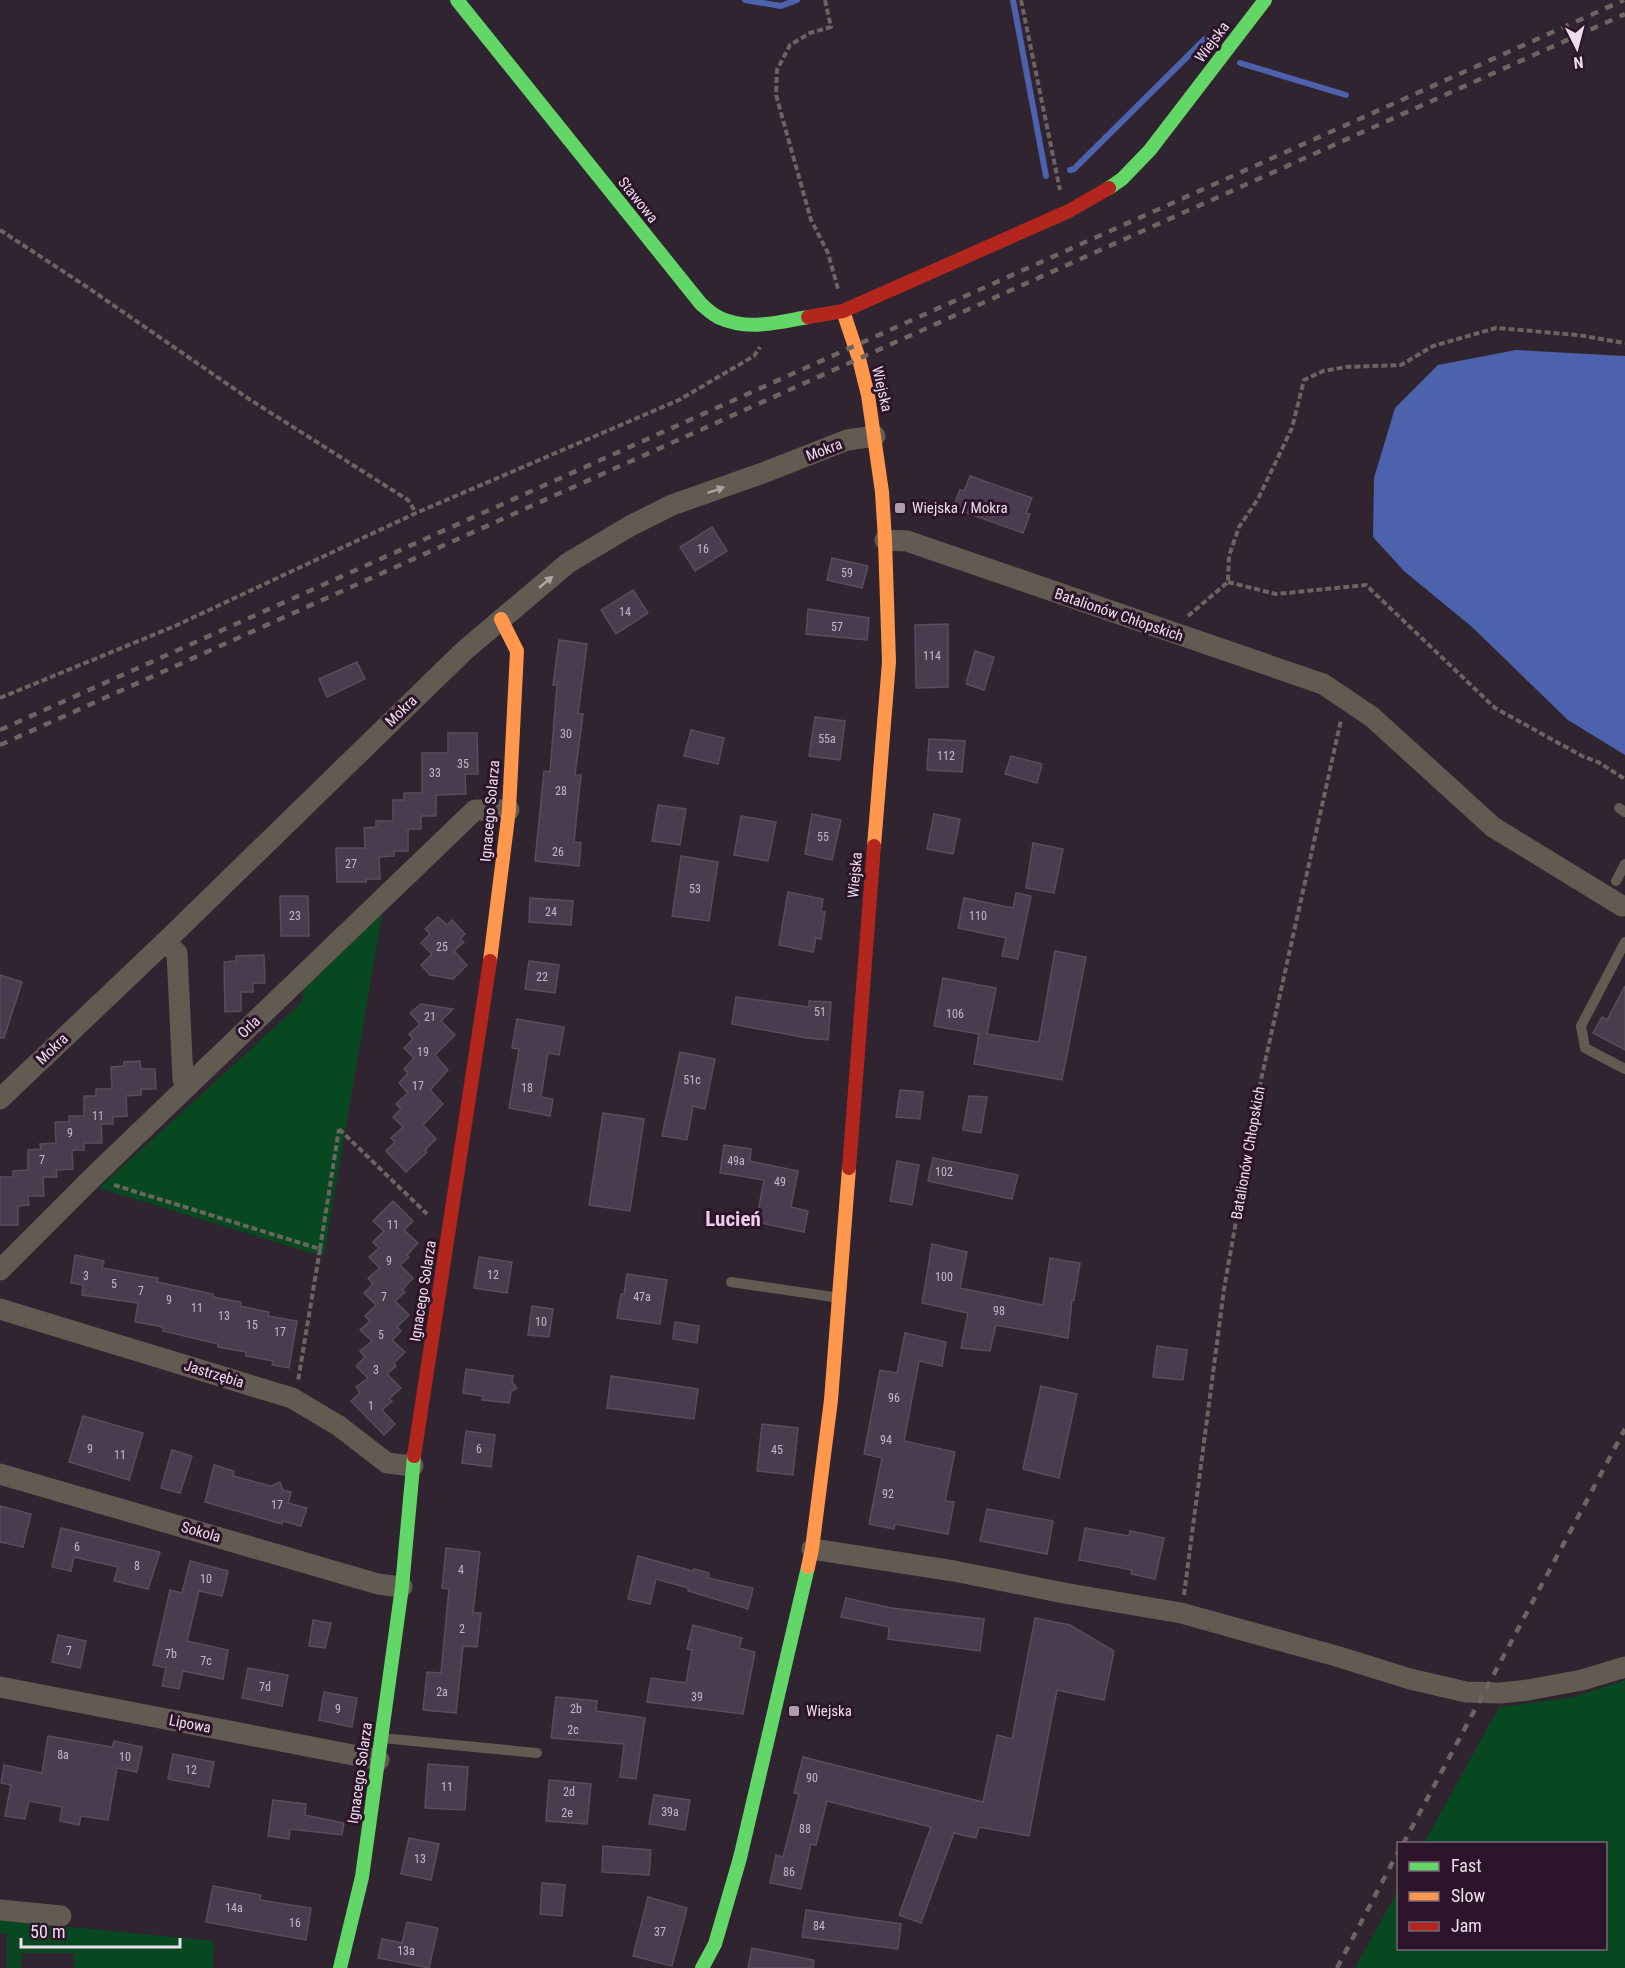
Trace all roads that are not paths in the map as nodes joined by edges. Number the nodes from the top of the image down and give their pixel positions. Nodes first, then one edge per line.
1 (457, 0) edge
2 (1265, 0) edge
3 (843, 311) junction
4 (875, 436) junction
5 (885, 540) junction
6 (501, 619) junction
7 (509, 810) junction
8 (1625, 864) edge
9 (1616, 881) dead end
10 (1624, 907) edge
11 (165, 942) junction
12 (1625, 942) edge
13 (1625, 1069) edge
14 (188, 1086) junction
15 (0, 1099) edge
16 (0, 1270) edge
17 (731, 1282) dead end
18 (840, 1298) junction
19 (0, 1309) edge
20 (413, 1467) junction
21 (0, 1474) edge
22 (812, 1549) junction
23 (402, 1587) junction
24 (1625, 1667) edge
25 (0, 1687) edge
26 (382, 1738) junction
27 (537, 1753) dead end
28 (379, 1760) junction
29 (0, 1910) edge
30 (61, 1916) dead end
31 (340, 1968) edge
32 (702, 1968) edge

1 - 3 street, Stawowa
2 - 3 street, Wiejska
3 - 4 street, Wiejska
4 - 5 street, Wiejska
6 -> 4 street, Mokra
5 - 10 street, Batalionów Chłopskich
5 - 18 street, Wiejska
6 - 7 street, Ignacego Solarza
6 - 11 street, Mokra
7 - 14 street, Orla
7 - 20 street, Ignacego Solarza
8 - 9 lane
11 - 14 street
11 - 15 street, Mokra
12 - 13 lane
14 - 16 street, Orla
17 - 18 lane
18 - 22 street, Wiejska
19 - 20 street, Jastrzębia
20 - 23 street, Ignacego Solarza
21 - 23 street, Sokola
22 - 24 street
22 - 32 street, Wiejska
23 - 26 street, Ignacego Solarza
25 - 28 street, Lipowa
26 - 27 lane
26 - 28 street, Ignacego Solarza
28 - 31 street, Ignacego Solarza
29 - 30 street

